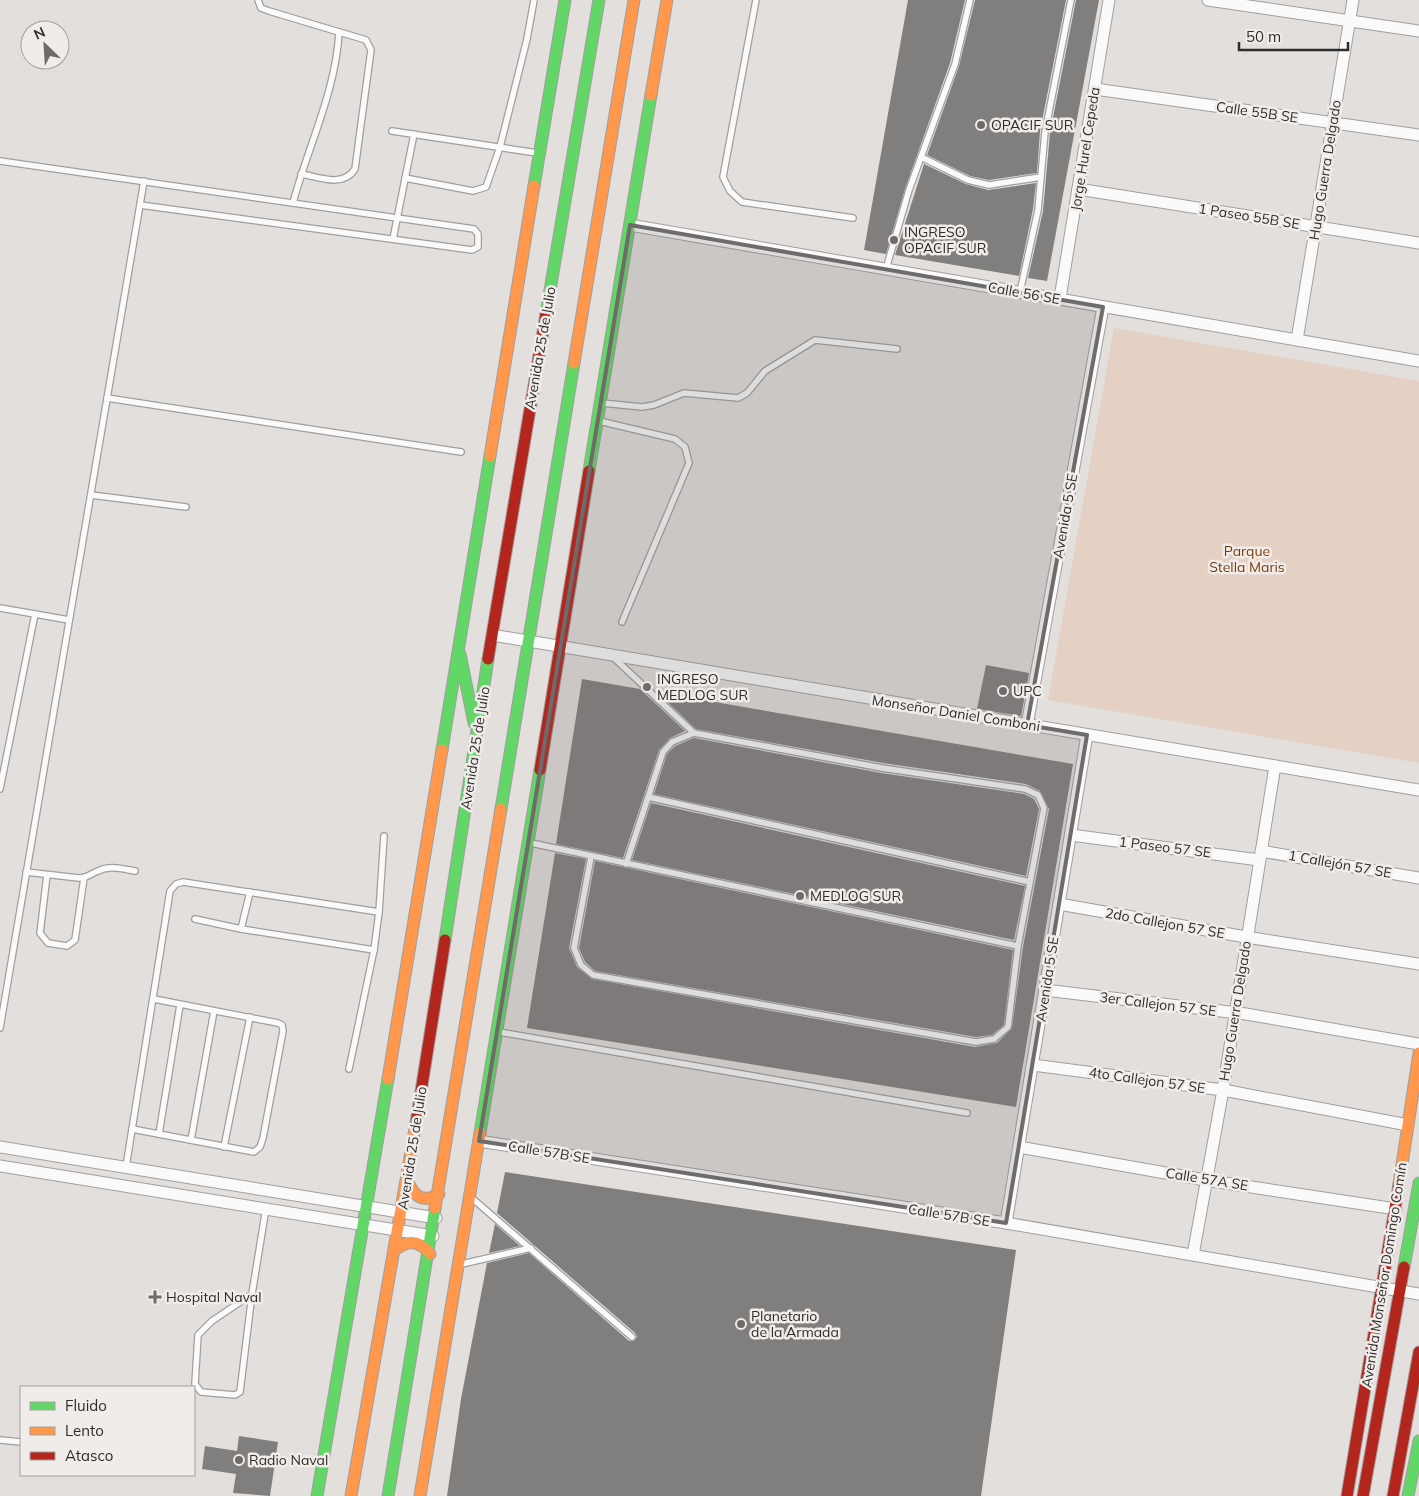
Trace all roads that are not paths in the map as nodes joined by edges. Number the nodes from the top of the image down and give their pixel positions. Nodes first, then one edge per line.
1 (258, 0) edge
2 (534, 0) edge
3 (565, 0) edge
4 (599, 0) edge
5 (634, 0) edge
6 (667, 0) edge
7 (756, 0) edge
8 (970, 0) edge
9 (1071, 0) edge
10 (1109, 0) edge
11 (1208, 0) edge
12 (1353, 0) edge
13 (1350, 21) junction
14 (1419, 31) edge
15 (340, 32) junction
16 (1095, 88) junction
17 (1332, 123) junction
18 (392, 131) dead end
19 (414, 134) junction
20 (1419, 135) edge
21 (500, 147) junction
22 (539, 153) junction
23 (921, 157) junction
24 (0, 161) edge
25 (301, 174) junction
26 (1041, 177) junction
27 (405, 178) junction
28 (144, 181) junction
29 (1078, 189) junction
30 (293, 203) junction
31 (140, 205) junction
32 (398, 218) junction
33 (853, 218) dead end
34 (630, 225) junction
35 (1315, 227) junction
36 (393, 240) junction
37 (1419, 243) edge
38 (886, 269) junction
39 (1020, 292) junction
40 (1060, 298) junction
41 (1103, 307) junction
42 (1296, 340) junction
43 (897, 349) dead end
44 (1419, 362) edge
45 (107, 398) junction
46 (600, 403) junction
47 (597, 420) junction
48 (461, 452) dead end
49 (90, 495) junction
50 (186, 508) dead end
51 (0, 608) edge
52 (35, 614) junction
53 (69, 620) junction
54 (622, 622) dead end
55 (492, 635) junction
56 (527, 641) junction
57 (458, 643) junction
58 (560, 647) junction
59 (612, 655) junction
60 (1027, 724) junction
61 (694, 733) junction
62 (1088, 735) junction
63 (477, 737) junction
64 (1275, 766) junction
65 (0, 789) edge
66 (1419, 790) edge
67 (648, 797) junction
68 (1071, 835) junction
69 (384, 836) dead end
70 (528, 842) junction
71 (1260, 855) junction
72 (591, 857) junction
73 (626, 864) junction
74 (26, 872) junction
75 (135, 872) dead end
76 (47, 875) junction
77 (84, 878) junction
78 (1419, 878) edge
79 (1030, 882) junction
80 (250, 892) junction
81 (1059, 904) junction
82 (379, 912) junction
83 (195, 919) dead end
84 (241, 929) junction
85 (1246, 937) junction
86 (1018, 946) junction
87 (374, 950) junction
88 (1419, 964) edge
89 (1045, 990) junction
90 (154, 999) junction
91 (180, 1005) junction
92 (214, 1011) junction
93 (1235, 1013) junction
94 (250, 1017) junction
95 (0, 1028) edge
96 (497, 1032) junction
97 (1419, 1044) edge
98 (1419, 1053) edge
99 (1032, 1065) junction
100 (349, 1069) dead end
101 (1223, 1090) junction
102 (967, 1113) dead end
103 (1408, 1125) junction
104 (132, 1128) junction
105 (159, 1134) junction
106 (191, 1140) junction
107 (479, 1142) junction
108 (0, 1147) edge
109 (224, 1147) junction
110 (1019, 1147) junction
111 (0, 1166) edge
112 (126, 1167) junction
113 (407, 1180) junction
114 (1206, 1180) junction
115 (1419, 1183) edge
116 (270, 1192) junction
117 (439, 1194) junction
118 (470, 1196) junction
119 (266, 1208) junction
120 (367, 1208) junction
121 (1396, 1209) junction
122 (402, 1214) junction
123 (436, 1218) junction
124 (1006, 1223) junction
125 (364, 1224) junction
126 (399, 1230) junction
127 (433, 1236) junction
128 (531, 1248) junction
129 (396, 1249) junction
130 (430, 1254) junction
131 (1193, 1255) junction
132 (458, 1265) junction
133 (1384, 1288) junction
134 (1401, 1291) junction
135 (252, 1294) junction
136 (1419, 1294) edge
137 (632, 1336) dead end
138 (1419, 1352) edge
139 (0, 1440) edge
140 (1419, 1441) edge
141 (20, 1442) edge
142 (317, 1496) edge
143 (351, 1496) edge
144 (388, 1496) edge
145 (420, 1496) edge
146 (1347, 1496) edge
147 (1363, 1496) edge
148 (1393, 1496) edge
149 (1408, 1496) edge

1 - 15 lane
2 - 21 lane
3 - 22 main road
4 - 55 main road, Avenida 25 de Julio
5 - 56 main road
6 - 34 main road
7 - 33 lane
8 - 23 lane
9 - 26 lane
10 - 16 street, Jorge Hurel Cepeda
11 - 13 street
12 - 13 street, Hugo Guerra Delgado
13 - 14 street
13 - 17 street, Hugo Guerra Delgado
15 - 25 lane
15 - 25 lane
16 - 17 street, Calle 55B SE
16 - 29 street, Jorge Hurel Cepeda
17 - 20 street, Calle 55B SE
17 - 35 street, Hugo Guerra Delgado
18 - 19 lane
19 - 21 lane
19 - 27 lane
21 - 22 lane
21 - 27 lane
22 - 57 main road
23 - 26 lane
23 - 38 lane
24 - 28 lane
25 - 30 lane
26 - 39 lane
27 - 32 lane
28 - 30 lane
28 - 31 lane
29 - 35 street, 1 Paseo 55B SE
29 - 40 street, Jorge Hurel Cepeda
30 - 32 lane
31 - 36 lane
31 - 45 lane
32 - 36 lane
32 - 36 lane
34 - 38 street, Calle 56 SE
34 - 46 main road
35 - 37 street, 1 Paseo 55B SE
35 - 42 street, Hugo Guerra Delgado
38 - 39 street, Calle 56 SE
39 - 40 street, Calle 56 SE
40 - 41 street, Calle 56 SE
41 - 42 street, Calle 56 SE
41 - 60 street, Avenida 5 SE
42 - 44 street, Calle 56 SE
43 - 46 lane
45 - 48 lane
45 - 49 lane
46 - 47 main road
47 - 54 lane
47 - 58 main road
49 - 50 lane
49 - 53 lane
51 - 52 lane
52 - 53 lane
52 - 65 lane
53 - 74 lane
55 - 56 street, Monseñor Daniel Comboni
55 - 63 main road, Avenida 25 de Julio
56 - 58 street, Monseñor Daniel Comboni
56 - 117 main road
57 - 63 main road
57 - 120 main road
58 - 59 street, Monseñor Daniel Comboni
58 - 70 main road
59 - 60 street, Monseñor Daniel Comboni
59 - 61 lane
60 - 62 street, Monseñor Daniel Comboni
61 - 67 lane
61 - 79 lane
62 - 64 street, Monseñor Daniel Comboni
62 - 68 street, Avenida 5 SE
63 - 113 main road, Avenida 25 de Julio
64 - 66 street, Monseñor Daniel Comboni
64 - 71 street, Hugo Guerra Delgado
67 - 73 lane
67 - 79 lane
68 - 71 street, 1 Paseo 57 SE
68 - 81 street, Avenida 5 SE
69 - 82 lane
70 - 72 lane
70 - 96 main road
71 - 78 street, 1 Callejón 57 SE
71 - 85 street, Hugo Guerra Delgado
72 - 73 lane
72 - 86 lane
73 - 86 lane
74 - 76 lane
74 - 95 lane
75 - 77 lane
76 - 77 lane
76 - 77 lane
79 - 86 lane
80 - 82 lane
80 - 84 lane
80 - 90 lane
81 - 85 street, 2do Callejon 57 SE
81 - 89 street, Avenida 5 SE
82 - 87 lane
83 - 84 lane
84 - 87 lane
85 - 88 street, 2do Callejon 57 SE
85 - 93 street, Hugo Guerra Delgado
87 - 100 lane
89 - 93 street, 3er Callejon 57 SE
89 - 99 street, Avenida 5 SE
90 - 91 lane
90 - 104 lane
91 - 92 lane
91 - 105 lane
92 - 94 lane
92 - 106 lane
93 - 97 street, 3er Callejon 57 SE
93 - 101 street, Hugo Guerra Delgado
94 - 109 lane
94 - 109 lane
96 - 102 lane
96 - 107 main road
98 - 103 main road, Avenida Monseñor Domingo Comín
99 - 101 street, 4to Callejon 57 SE
99 - 110 street, Avenida 5 SE
101 - 103 street, 4to Callejon 57 SE
101 - 114 street, Hugo Guerra Delgado
103 - 121 main road, Avenida Monseñor Domingo Comín
104 - 105 lane
104 - 112 lane
105 - 106 lane
106 - 109 lane
107 - 118 main road
107 - 124 street, Calle 57B SE
108 - 112 street
110 - 114 street, Calle 57A SE
110 - 124 street, Avenida 5 SE
111 - 119 street
112 - 116 street
113 - 117 main road
113 - 122 main road, Avenida 25 de Julio
114 - 121 street, Calle 57A SE
114 - 131 street, Hugo Guerra Delgado
115 - 134 main road, Avenida Monseñor Domingo Comín
116 - 119 street
116 - 120 street
117 - 123 main road
118 - 128 lane
118 - 132 main road
119 - 125 street
119 - 135 lane
120 - 122 street
120 - 125 main road
121 - 133 main road, Avenida Monseñor Domingo Comín
122 - 123 street
122 - 126 main road, Avenida 25 de Julio
123 - 127 main road
124 - 131 street, Calle 57B SE
125 - 126 street
125 - 142 main road
126 - 127 street
126 - 129 main road, Avenida 25 de Julio
127 - 130 main road
128 - 132 lane
128 - 137 lane
129 - 130 main road
129 - 143 main road, Avenida 25 de Julio
130 - 144 main road
131 - 133 street, Calle 57B SE
132 - 145 main road
133 - 134 street, Calle 57B SE
133 - 146 main road, Avenida Monseñor Domingo Comín
134 - 136 street, Calle 57B SE
134 - 147 main road, Avenida Monseñor Domingo Comín
135 - 135 lane
138 - 148 main road
139 - 141 lane
140 - 149 main road

